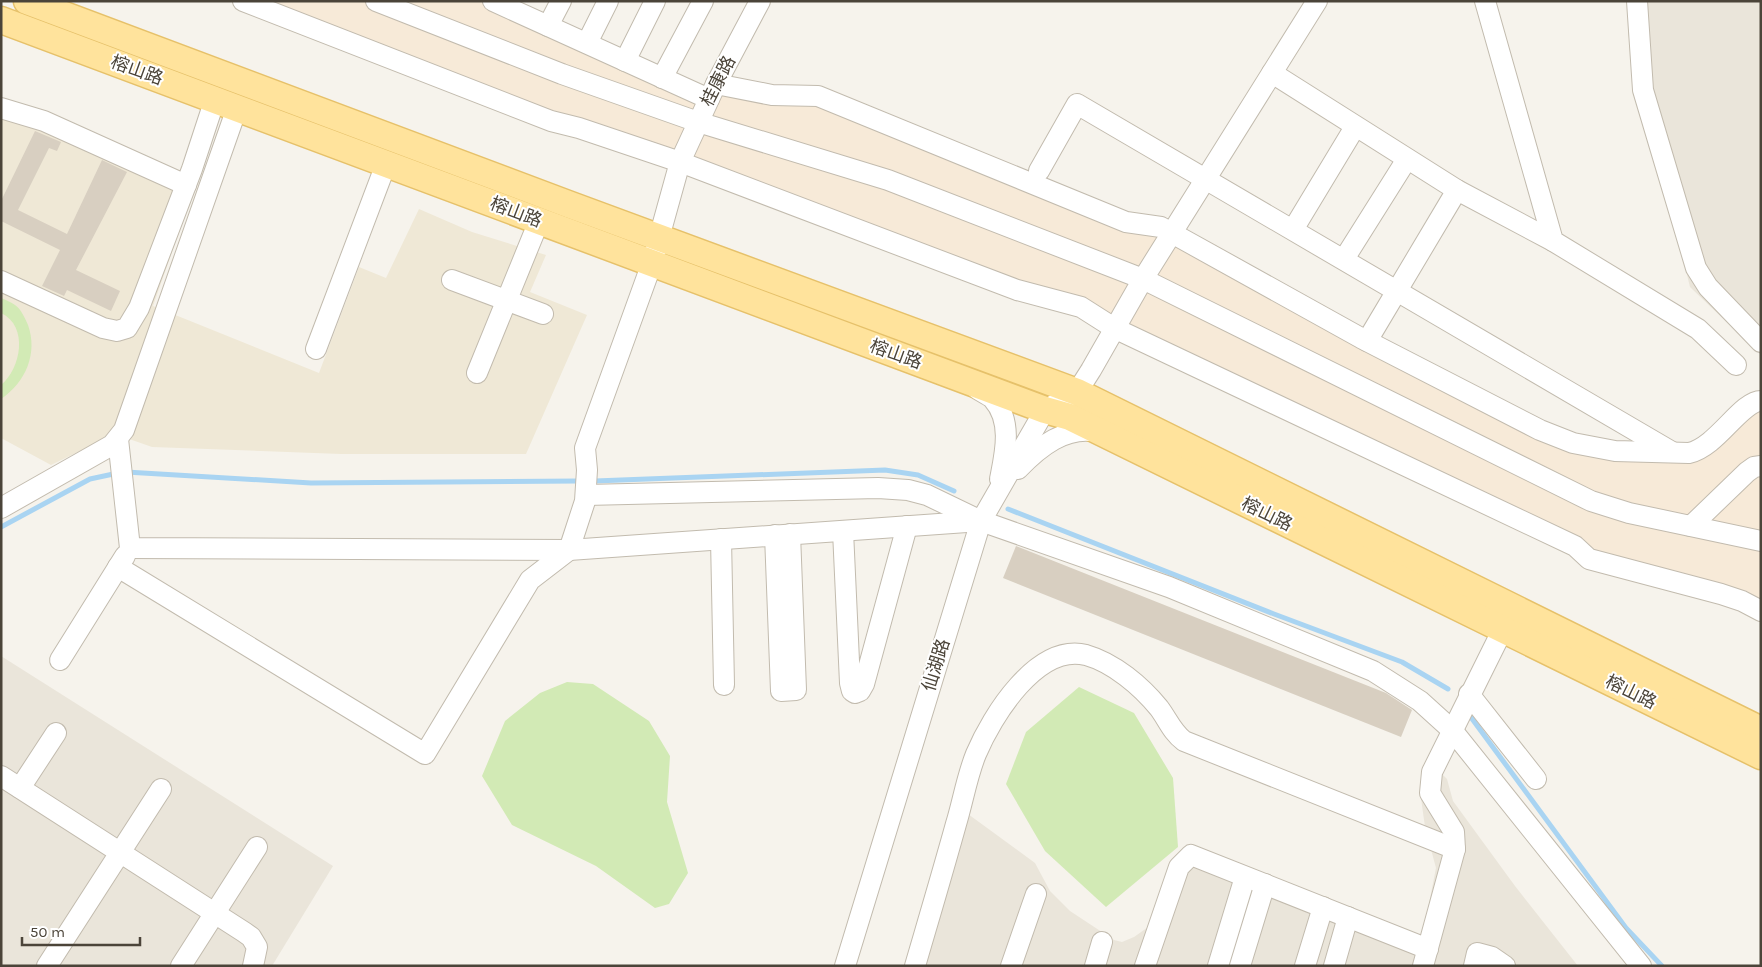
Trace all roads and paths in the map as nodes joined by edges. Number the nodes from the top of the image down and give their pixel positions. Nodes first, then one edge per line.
1 (27, 1) edge
2 (243, 1) edge
3 (376, 1) edge
4 (493, 1) edge
5 (561, 1) edge
6 (608, 1) edge
7 (655, 1) edge
8 (702, 1) edge
9 (760, 1) edge
10 (1317, 1) edge
11 (1485, 1) edge
12 (1637, 1) edge
13 (1, 20) edge
14 (548, 26) junction
15 (587, 44) junction
16 (625, 61) junction
17 (1272, 73) junction
18 (662, 78) junction
19 (713, 91) junction
20 (226, 103) junction
21 (1, 108) edge
22 (698, 122) junction
23 (1355, 127) junction
24 (1407, 158) junction
25 (680, 162) junction
26 (386, 164) junction
27 (1039, 171) dead end
28 (1206, 178) junction
29 (186, 185) junction
30 (1457, 190) junction
31 (539, 221) junction
32 (1294, 228) junction
33 (1172, 232) junction
34 (659, 238) junction
35 (1553, 241) junction
36 (1344, 259) junction
37 (652, 263) junction
38 (1143, 279) junction
39 (452, 280) dead end
40 (1, 281) edge
41 (1397, 290) junction
42 (506, 300) junction
43 (543, 314) dead end
44 (1114, 328) junction
45 (1367, 341) junction
46 (1761, 342) edge
47 (316, 349) dead end
48 (1736, 365) dead end
49 (1091, 370) junction
50 (477, 373) dead end
51 (962, 379) junction
52 (1046, 380) junction
53 (1088, 398) junction
54 (1761, 401) edge
55 (1045, 410) junction
56 (1100, 432) junction
57 (118, 439) junction
58 (1674, 453) junction
59 (1761, 466) edge
60 (998, 491) junction
61 (586, 495) junction
62 (1, 508) edge
63 (981, 522) junction
64 (907, 526) junction
65 (1691, 526) junction
66 (843, 531) junction
67 (782, 535) junction
68 (721, 539) junction
69 (1761, 541) edge
70 (130, 548) junction
71 (570, 550) junction
72 (118, 567) junction
73 (1761, 611) edge
74 (1503, 629) junction
75 (60, 660) dead end
76 (724, 685) dead end
77 (1469, 694) junction
78 (1452, 730) junction
79 (1761, 730) edge
80 (56, 732) dead end
81 (1761, 756) edge
82 (1, 776) edge
83 (1536, 779) dead end
84 (20, 788) junction
85 (162, 789) dead end
86 (257, 847) dead end
87 (1455, 849) junction
88 (120, 852) junction
89 (1245, 877) junction
90 (1265, 884) junction
91 (1036, 894) dead end
92 (1323, 907) junction
93 (216, 913) junction
94 (1348, 917) junction
95 (1102, 942) dead end
96 (1426, 957) edge
97 (47, 966) edge
98 (181, 966) edge
99 (253, 966) edge
100 (845, 966) edge
101 (916, 966) edge
102 (1011, 966) edge
103 (1095, 966) edge
104 (1145, 966) edge
105 (1218, 966) edge
106 (1240, 966) edge
107 (1305, 966) edge
108 (1334, 966) edge
109 (1474, 966) edge
110 (1505, 966) edge
111 (1641, 966) edge

1 - 34 main road, 榕山路
2 - 25 street
3 - 22 street
4 - 14 street
5 - 14 street
6 - 15 street
7 - 16 street
8 - 18 street
9 - 19 street, 桂康路
10 - 17 street
11 - 35 street
12 - 46 street
13 - 20 main road, 榕山路
14 - 15 street
15 - 16 street
16 - 18 street
17 - 23 street
17 - 28 street
18 - 19 street
19 - 22 street, 桂康路
19 - 33 street
20 - 26 main road, 榕山路
20 - 29 street
20 - 57 street
21 - 29 street
22 - 25 street, 桂康路
22 - 38 street
23 - 24 street
23 - 32 street
24 - 30 street
24 - 36 street
25 - 34 street, 桂康路
25 - 44 street
26 - 31 main road, 榕山路
26 - 47 street
27 - 28 street
28 - 32 street
28 - 33 street
29 - 40 street
30 - 35 street
30 - 41 street
31 - 37 main road, 榕山路
31 - 42 street
32 - 36 street
33 - 38 street
33 - 45 street
34 - 37 street, 桂康路
34 - 52 main road, 榕山路
35 - 48 street
36 - 41 street
37 - 51 main road, 榕山路
37 - 61 street, 桂康路
38 - 44 street
38 - 65 street
39 - 42 street
41 - 45 street
41 - 58 street
42 - 43 street
42 - 50 street
44 - 49 street
44 - 73 street
45 - 58 street
49 - 52 street
49 - 53 street
51 - 55 main road, 榕山路
51 - 60 street
52 - 53 main road, 榕山路
53 - 55 street, 仙湖路
53 - 79 main road, 榕山路
54 - 58 street
55 - 56 main road, 榕山路
55 - 60 street, 仙湖路
56 - 60 street
56 - 74 main road, 榕山路
57 - 62 street
57 - 70 street
59 - 65 street
60 - 63 street, 仙湖路
61 - 63 street
61 - 71 street, 桂康路
63 - 64 street
63 - 78 street
63 - 100 street, 仙湖路
64 - 66 street
64 - 66 street
65 - 69 street
66 - 67 street
67 - 67 street
67 - 68 street
68 - 71 street
68 - 76 street
70 - 71 street
70 - 72 street
71 - 72 street
72 - 75 street
74 - 77 street
74 - 81 main road, 榕山路
77 - 78 street
77 - 83 street
78 - 87 street
78 - 111 street
80 - 84 street
82 - 84 street
84 - 88 street
85 - 88 street
86 - 93 street
87 - 96 street
87 - 101 street
88 - 93 street
88 - 97 street
89 - 90 street
89 - 104 street
89 - 105 street
90 - 92 street
90 - 106 street
91 - 102 street
92 - 94 street
92 - 107 street
93 - 98 street
93 - 99 street
94 - 96 street
94 - 108 street
95 - 103 street
109 - 110 street

